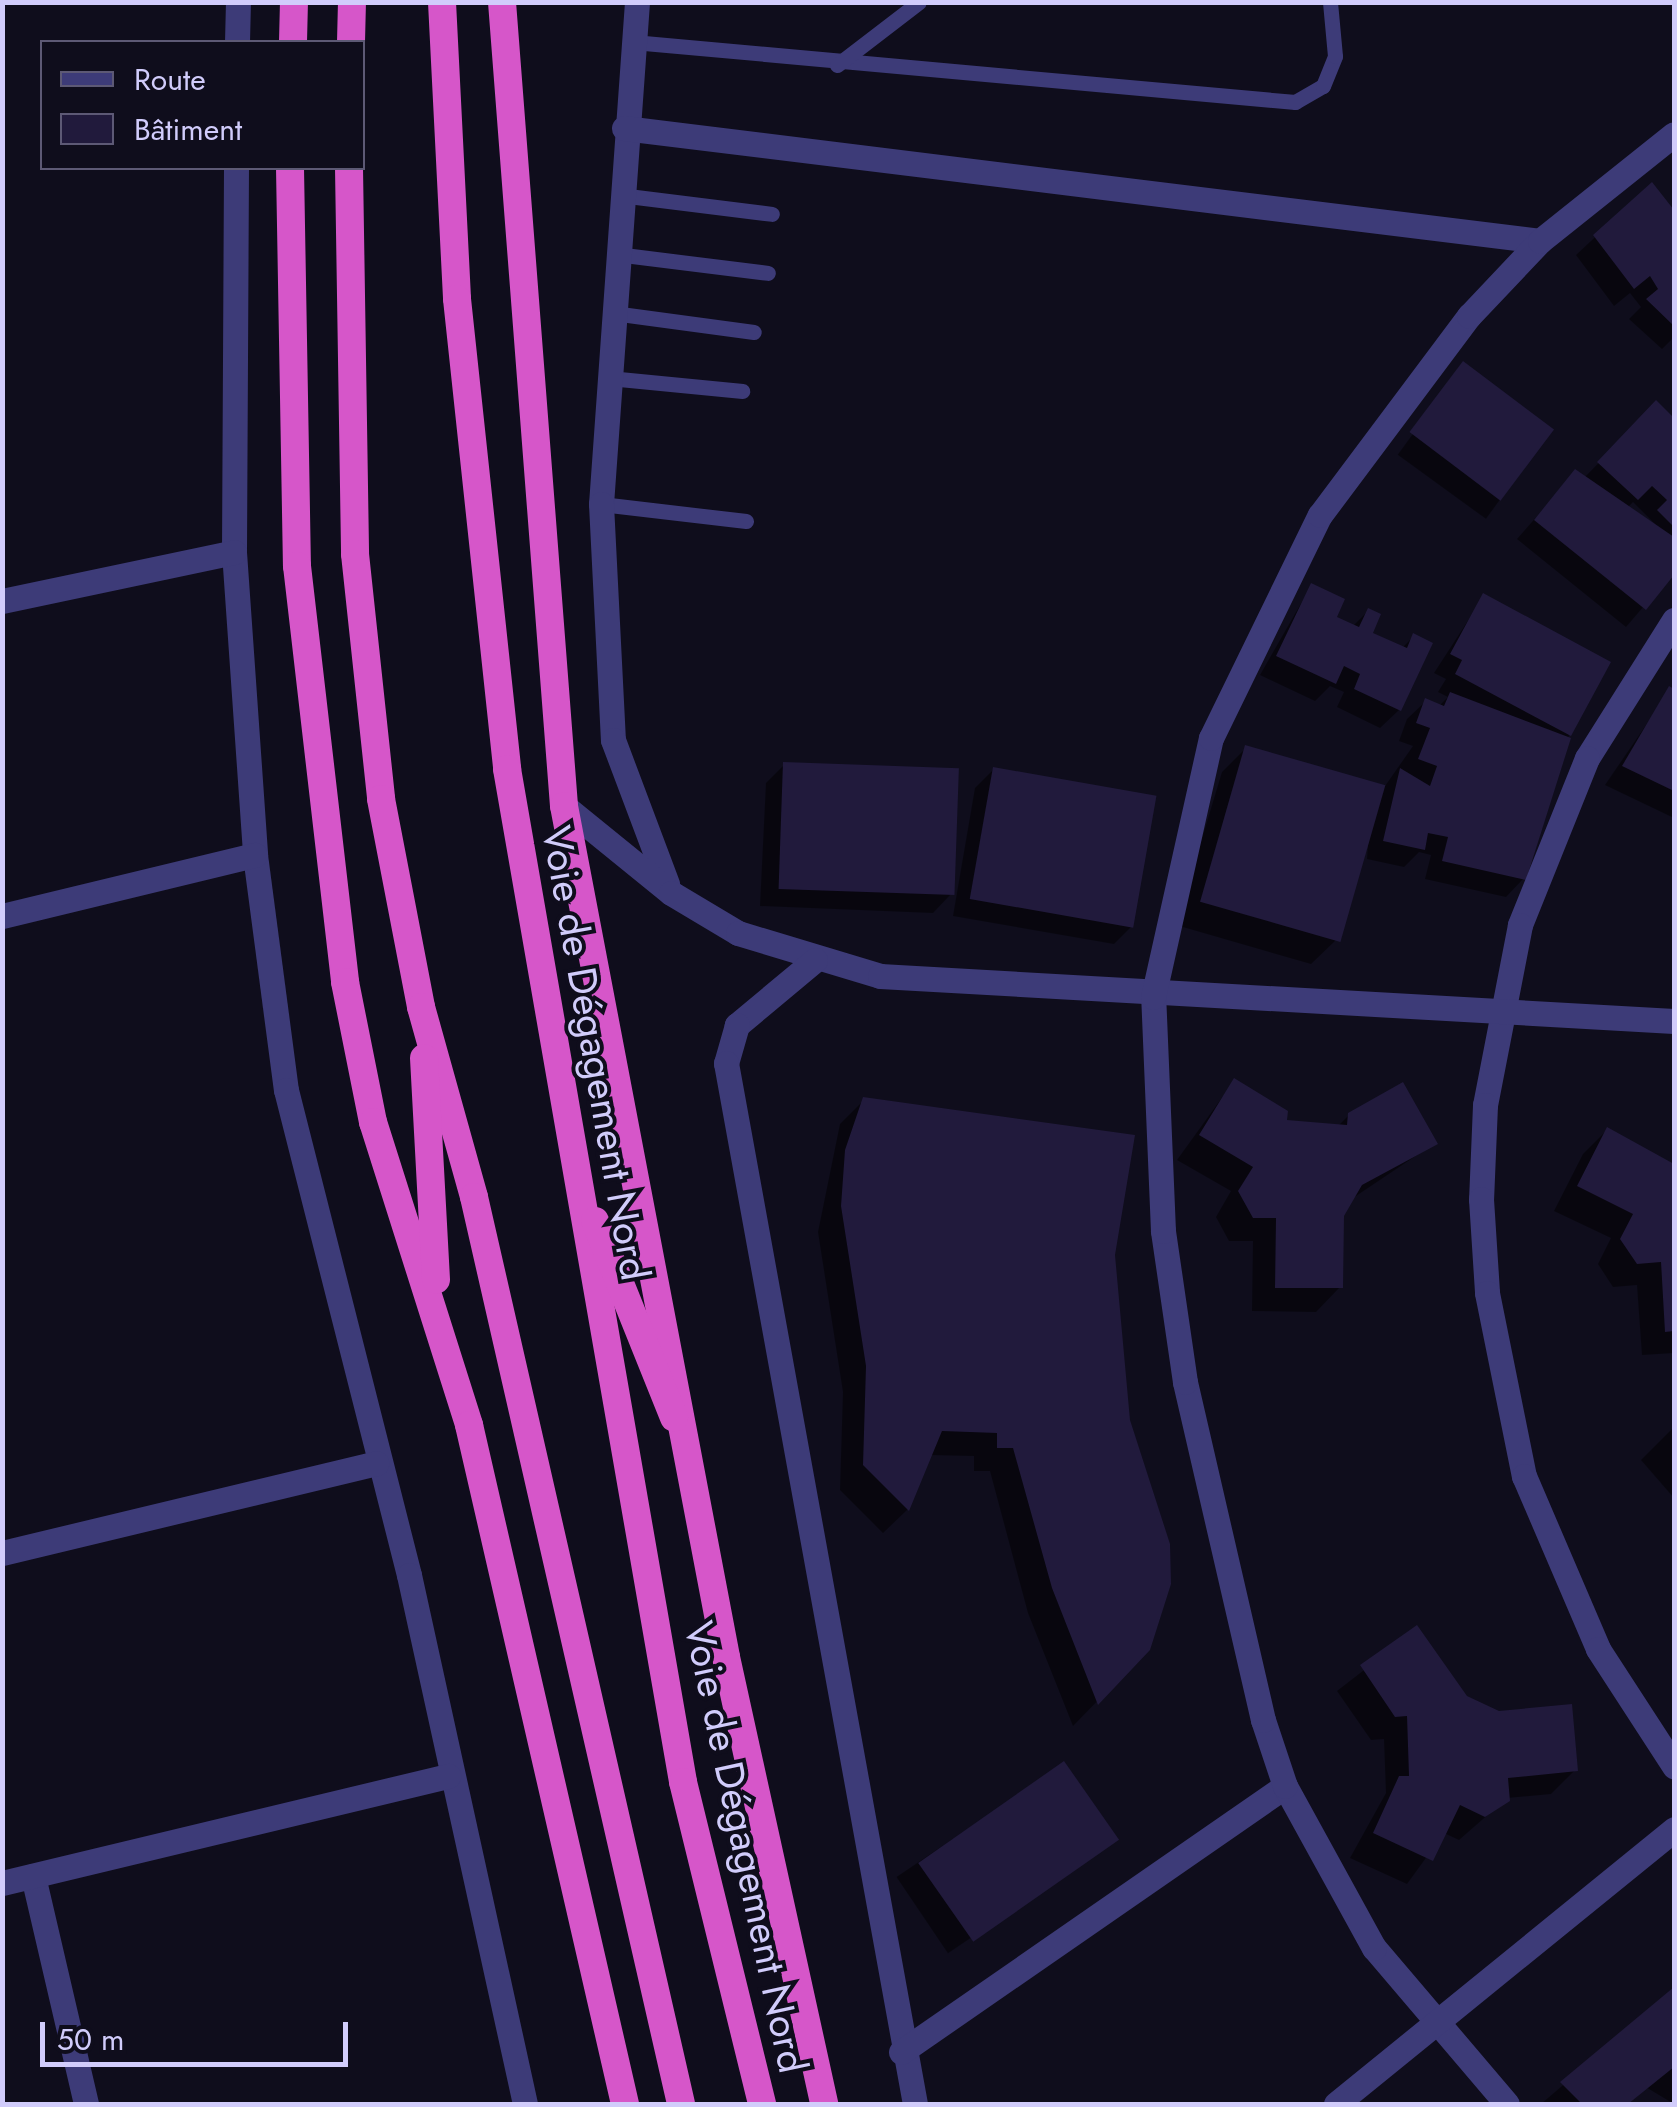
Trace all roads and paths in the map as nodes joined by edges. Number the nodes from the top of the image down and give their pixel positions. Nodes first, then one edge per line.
1 (238, 2) edge
2 (294, 2) edge
3 (352, 2) edge
4 (442, 2) edge
5 (502, 2) edge
6 (637, 2) edge
7 (918, 2) edge
8 (1330, 2) edge
9 (237, 40) edge
10 (293, 40) edge
11 (351, 40) edge
12 (633, 42) junction
13 (837, 65) junction
14 (624, 128) junction
15 (1674, 134) edge
16 (236, 170) edge
17 (290, 170) edge
18 (349, 170) edge
19 (620, 195) junction
20 (772, 214) dead end
21 (1540, 241) junction
22 (616, 254) junction
23 (768, 273) dead end
24 (613, 313) junction
25 (754, 332) dead end
26 (609, 378) junction
27 (742, 391) dead end
28 (601, 504) junction
29 (746, 520) dead end
30 (234, 552) junction
31 (2, 601) edge
32 (1674, 620) edge
33 (564, 806) junction
34 (255, 854) junction
35 (671, 892) junction
36 (2, 916) edge
37 (815, 960) junction
38 (1153, 997) junction
39 (421, 1007) junction
40 (1498, 1012) junction
41 (1674, 1020) edge
42 (572, 1162) junction
43 (439, 1320) junction
44 (376, 1462) junction
45 (695, 1471) junction
46 (2, 1552) edge
47 (1674, 1766) edge
48 (448, 1776) junction
49 (1286, 1786) junction
50 (1674, 1829) edge
51 (34, 1876) junction
52 (2, 1883) edge
53 (1434, 2025) junction
54 (902, 2052) junction
55 (86, 2104) edge
56 (525, 2104) edge
57 (624, 2104) edge
58 (680, 2104) edge
59 (762, 2104) edge
60 (824, 2104) edge
61 (916, 2104) edge
62 (1336, 2104) edge
63 (1507, 2104) edge

1 - 9 street
2 - 10 highway
3 - 11 highway
4 - 42 highway, Voie de Dégagement Nord
5 - 33 highway
6 - 12 street
7 - 13 lane
8 - 13 lane
12 - 13 lane
12 - 14 street
14 - 19 street
14 - 21 street
15 - 21 street
16 - 30 street
17 - 43 highway
18 - 39 highway
19 - 20 lane
19 - 22 street
21 - 38 street
22 - 23 lane
22 - 24 street
24 - 25 lane
24 - 26 street
26 - 27 lane
26 - 28 street
28 - 29 lane
28 - 35 street
30 - 31 street
30 - 34 street
32 - 40 street
33 - 35 street
33 - 45 highway
34 - 36 street
34 - 44 street
35 - 37 street
37 - 38 street
37 - 54 street
38 - 40 street
38 - 49 street
39 - 43 highway
39 - 58 highway
40 - 41 street
40 - 47 street
42 - 45 highway
42 - 59 highway, Voie de Dégagement Nord
43 - 57 highway
44 - 46 street
44 - 48 street
45 - 60 highway
48 - 51 street
48 - 56 street
49 - 53 street
49 - 54 street
50 - 53 street
51 - 52 street
51 - 55 street
53 - 62 street
53 - 63 street
54 - 61 street

